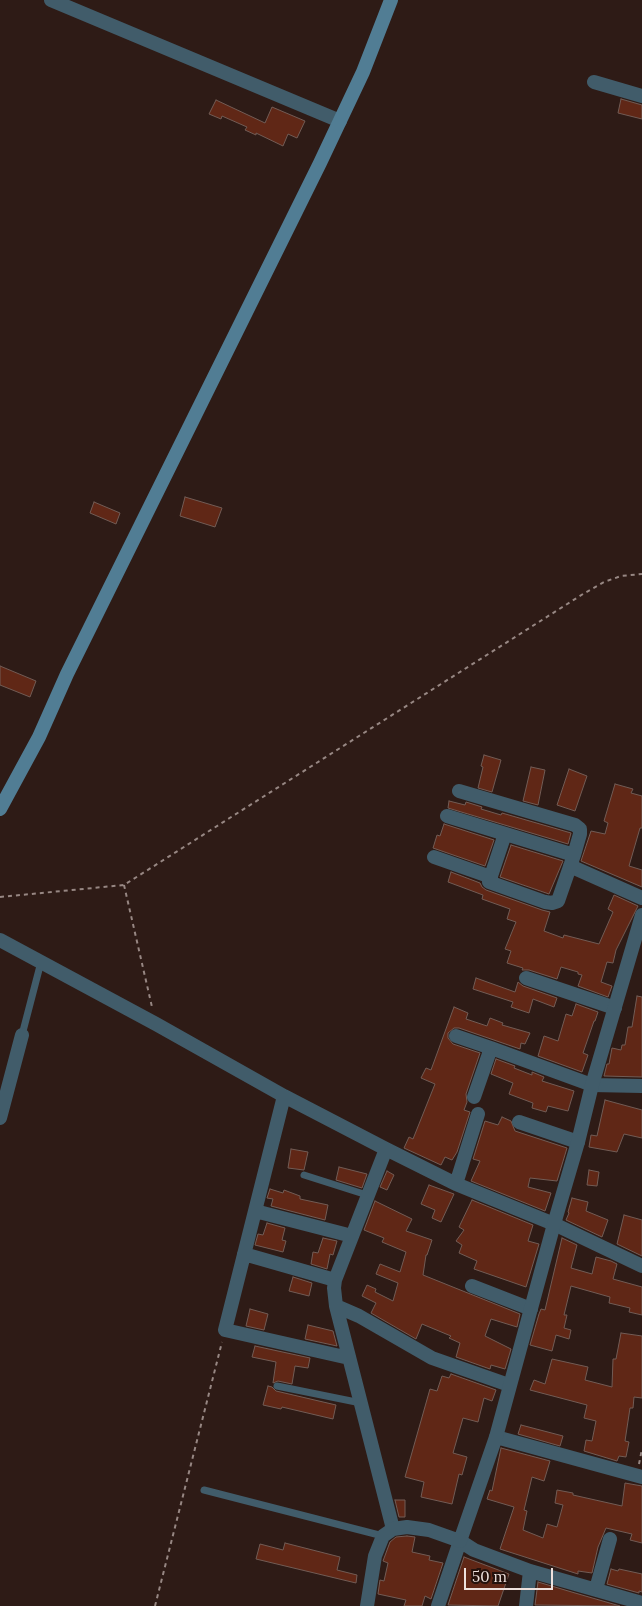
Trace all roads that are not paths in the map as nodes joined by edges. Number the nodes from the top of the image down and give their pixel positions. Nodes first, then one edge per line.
1 (50, 0) edge
2 (391, 0) edge
3 (594, 82) dead end
4 (642, 96) edge
5 (340, 121) junction
6 (459, 791) dead end
7 (0, 809) edge
8 (447, 816) dead end
9 (504, 834) junction
10 (434, 856) dead end
11 (572, 861) junction
12 (491, 877) junction
13 (642, 898) edge
14 (642, 915) edge
15 (0, 940) edge
16 (41, 962) junction
17 (526, 978) dead end
18 (615, 1008) junction
19 (22, 1035) joint
20 (456, 1036) dead end
21 (491, 1048) junction
22 (592, 1085) junction
23 (642, 1086) edge
24 (284, 1096) junction
25 (474, 1098) dead end
26 (478, 1114) dead end
27 (0, 1118) edge
28 (519, 1122) dead end
29 (578, 1142) junction
30 (386, 1149) junction
31 (304, 1175) dead end
32 (456, 1184) junction
33 (367, 1195) junction
34 (255, 1211) junction
35 (554, 1224) junction
36 (352, 1236) junction
37 (244, 1254) junction
38 (642, 1266) edge
39 (335, 1280) junction
40 (472, 1286) dead end
41 (336, 1306) junction
42 (531, 1309) junction
43 (349, 1358) junction
44 (509, 1385) junction
45 (277, 1386) dead end
46 (361, 1403) junction
47 (496, 1437) junction
48 (642, 1477) edge
49 (204, 1490) dead end
50 (388, 1532) junction
51 (610, 1539) dead end
52 (460, 1541) junction
53 (530, 1571) junction
54 (596, 1589) junction
55 (642, 1603) edge
56 (367, 1606) edge
57 (438, 1606) edge
58 (526, 1606) edge

1 - 5 street
2 - 5 main road
3 - 4 street
5 - 7 main road
6 - 11 street
8 - 9 street
9 - 11 street
9 - 12 street
10 - 12 street
11 - 12 street
11 - 13 street
14 - 18 street
15 - 16 street
16 - 19 lane
16 - 24 street
17 - 18 street
18 - 22 street
19 - 27 street
20 - 21 street
21 - 22 street
21 - 25 street
22 - 23 street
22 - 29 street
24 - 30 street
24 - 34 street
26 - 32 street
28 - 29 street
29 - 35 street
30 - 32 street
30 - 33 street
31 - 33 lane
32 - 35 street
33 - 36 street
34 - 36 street
34 - 37 street
35 - 38 street
35 - 42 street
36 - 39 street
37 - 39 street
37 - 43 street
39 - 41 street
40 - 42 street
41 - 43 street
41 - 44 street
42 - 44 street
43 - 46 street
44 - 47 street
45 - 46 lane
46 - 50 street
47 - 48 street
47 - 52 street
49 - 50 lane
50 - 52 street
50 - 56 street
51 - 54 street
52 - 53 street
52 - 57 street
53 - 54 street
53 - 58 street
54 - 55 street

